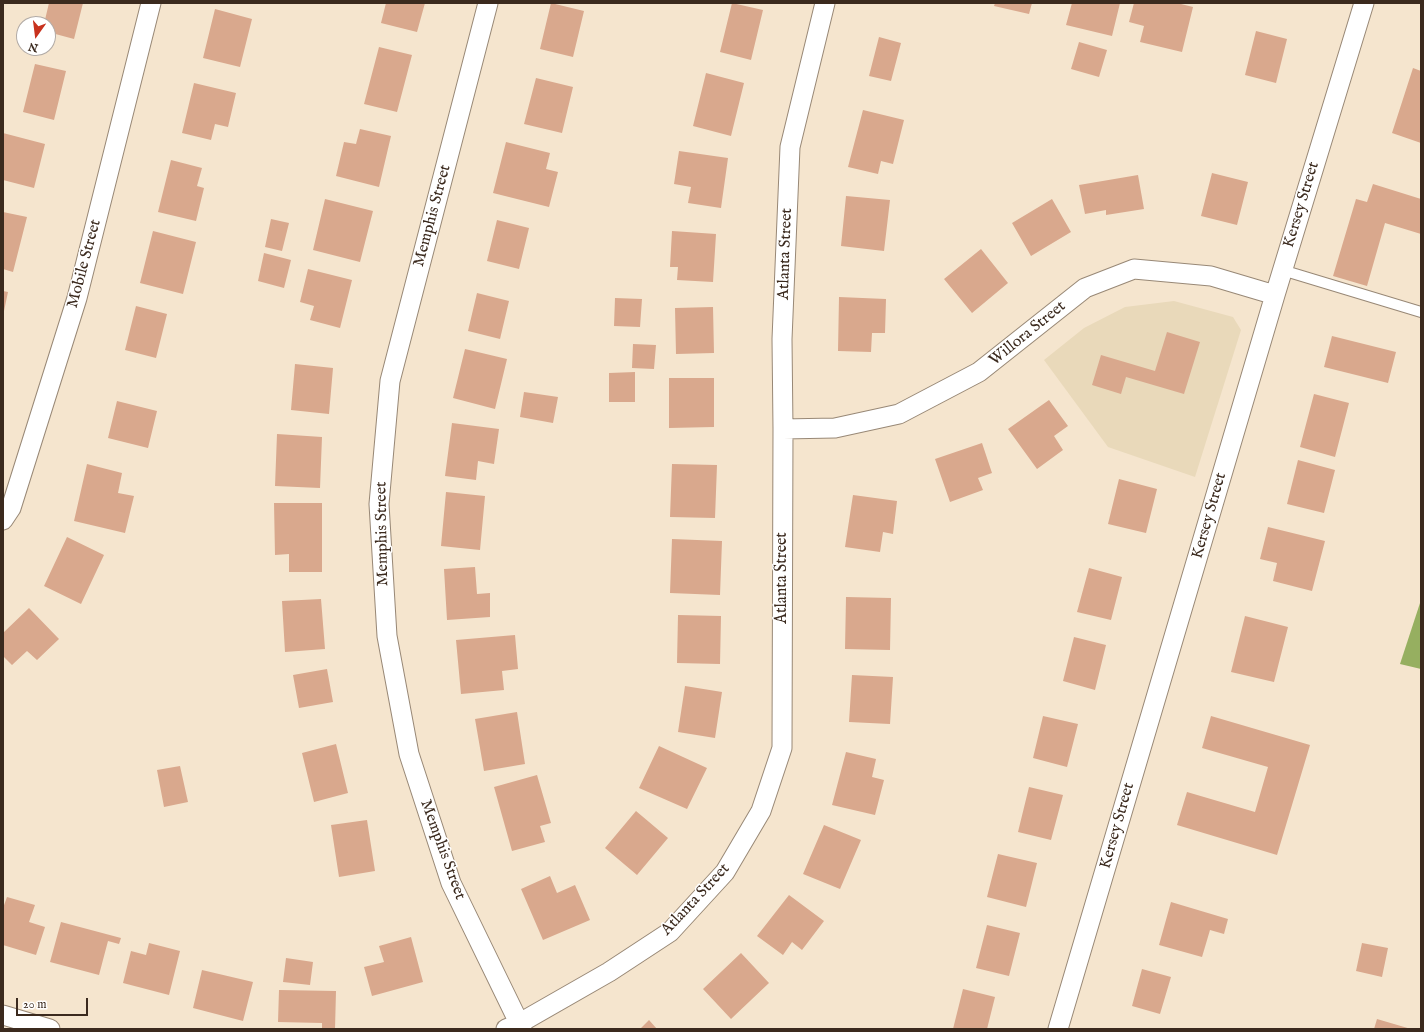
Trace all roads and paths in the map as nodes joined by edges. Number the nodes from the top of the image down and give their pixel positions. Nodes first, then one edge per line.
1 (151, 3) edge
2 (488, 3) edge
3 (825, 3) edge
4 (1364, 3) edge
5 (1282, 270) junction
6 (1275, 295) junction
7 (1421, 312) edge
8 (783, 429) junction
9 (3, 520) edge
10 (3, 1015) edge
11 (515, 1027) edge
12 (50, 1029) edge
13 (1058, 1029) edge

1 - 9 street, Mobile Street
2 - 11 street, Memphis Street
3 - 8 street, Atlanta Street
4 - 5 street, Kersey Street
5 - 6 street, Kersey Street
5 - 7 lane
6 - 8 street, Willora Street
6 - 13 street, Kersey Street
8 - 11 street, Atlanta Street
10 - 12 street

